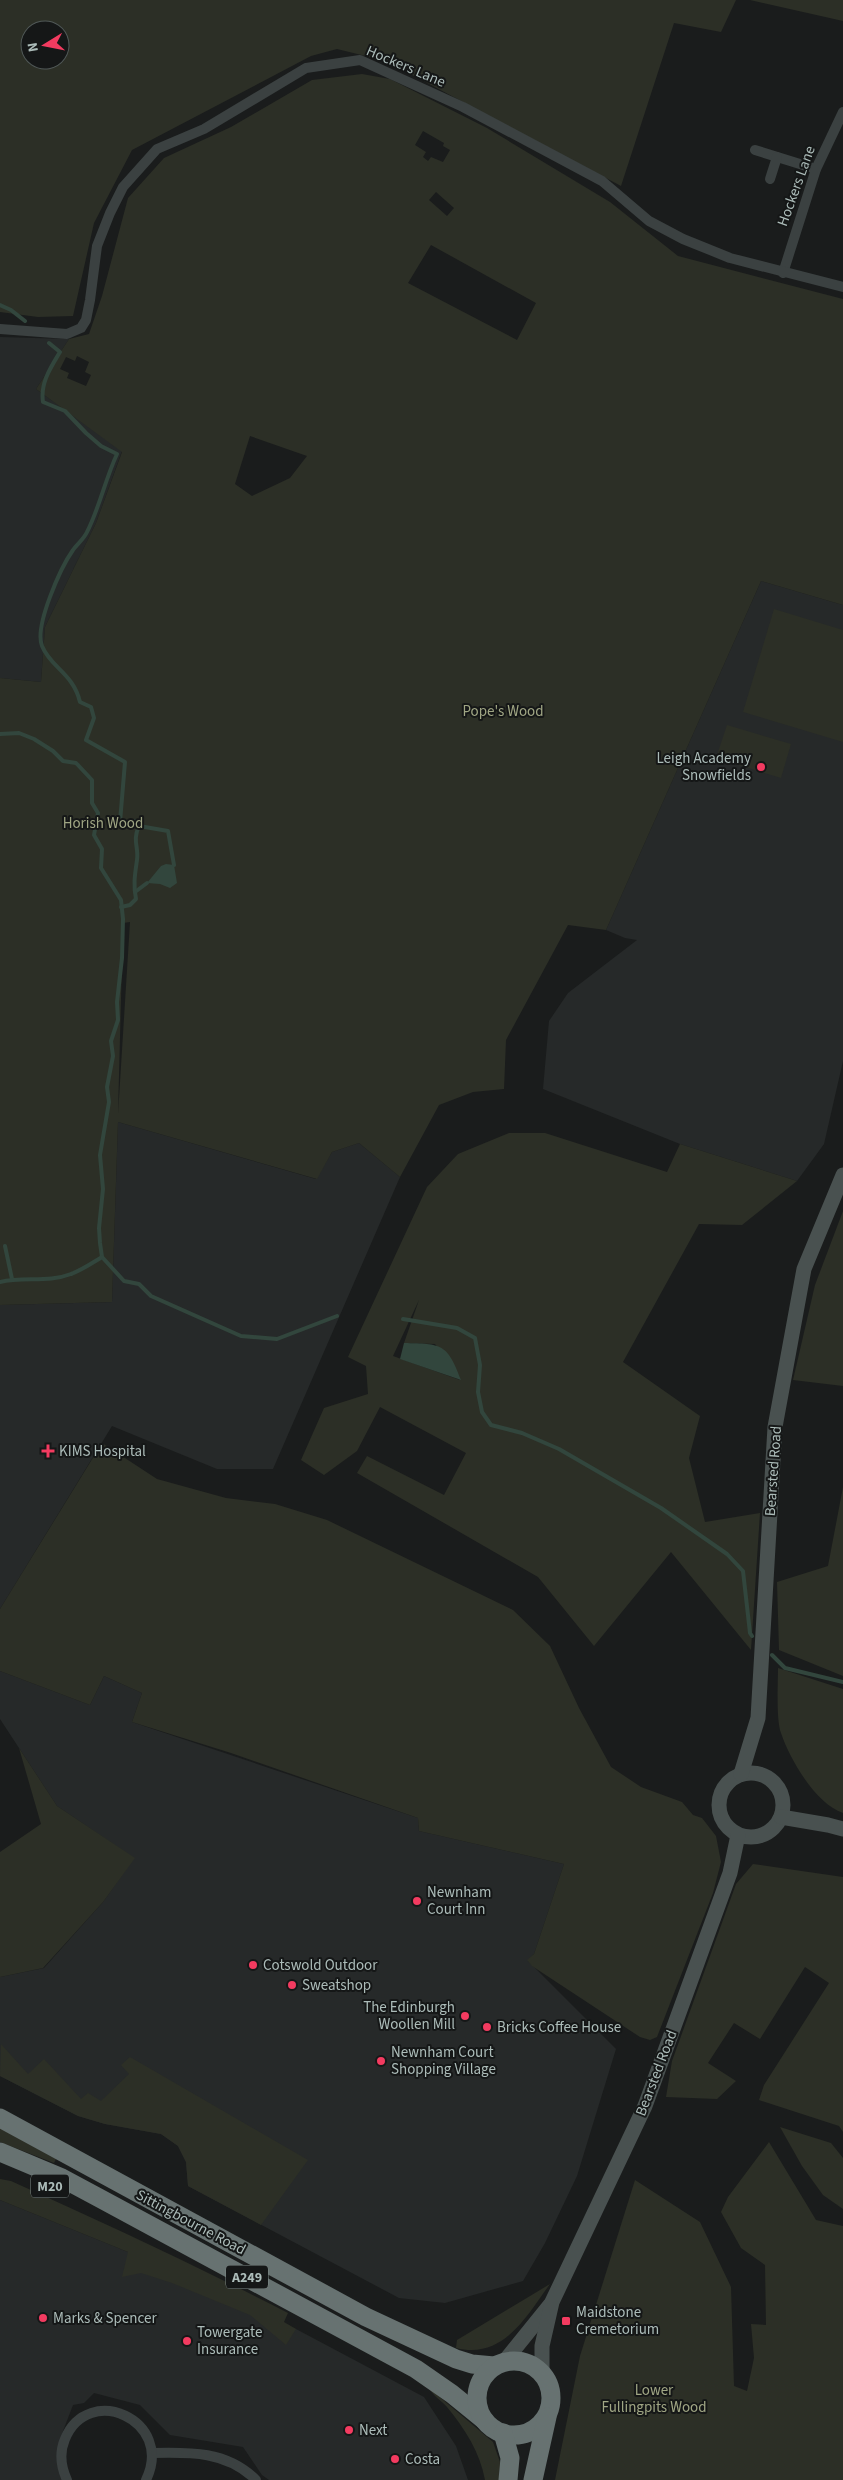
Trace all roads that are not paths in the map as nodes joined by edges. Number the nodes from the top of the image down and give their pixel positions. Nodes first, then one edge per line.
1 (843, 112) edge
2 (755, 150) dead end
3 (777, 157) junction
4 (816, 169) junction
5 (770, 179) dead end
6 (783, 272) junction
7 (843, 287) edge
8 (0, 329) edge
9 (843, 1175) edge
10 (741, 1774) junction
11 (781, 1817) junction
12 (843, 1829) edge
13 (738, 1835) junction
14 (0, 2118) edge
15 (0, 2152) edge
16 (0, 2165) edge
17 (104, 2200) junction
18 (552, 2302) junction
19 (499, 2364) junction
20 (542, 2373) junction
21 (547, 2417) junction
22 (484, 2420) junction
23 (503, 2433) junction
24 (152, 2453) junction
25 (67, 2480) edge
26 (146, 2480) edge
27 (256, 2480) edge
28 (508, 2480) edge
29 (533, 2480) edge

1 - 4 street, Hockers Lane
2 - 3 street
3 - 4 street
3 - 5 street
4 - 6 street, Hockers Lane
6 - 7 street, Hockers Lane
6 - 8 street, Hockers Lane
9 - 10 street, Bearsted Road
10 - 11 street
10 - 13 street
11 - 12 street
11 - 13 street
13 - 18 street, Bearsted Road
14 - 19 highway, Sittingbourne Road / A249
15 - 17 highway, Sittingbourne Road / A249
16 - 17 highway, M20
17 - 22 highway, Sittingbourne Road / A249
18 - 19 street, Bearsted Road
18 - 20 street, Bearsted Road
19 - 20 highway
19 - 22 highway
20 - 21 highway
21 - 23 highway
21 - 29 highway
22 - 23 highway
23 - 28 highway
24 - 25 street
24 - 26 street
24 - 27 street

